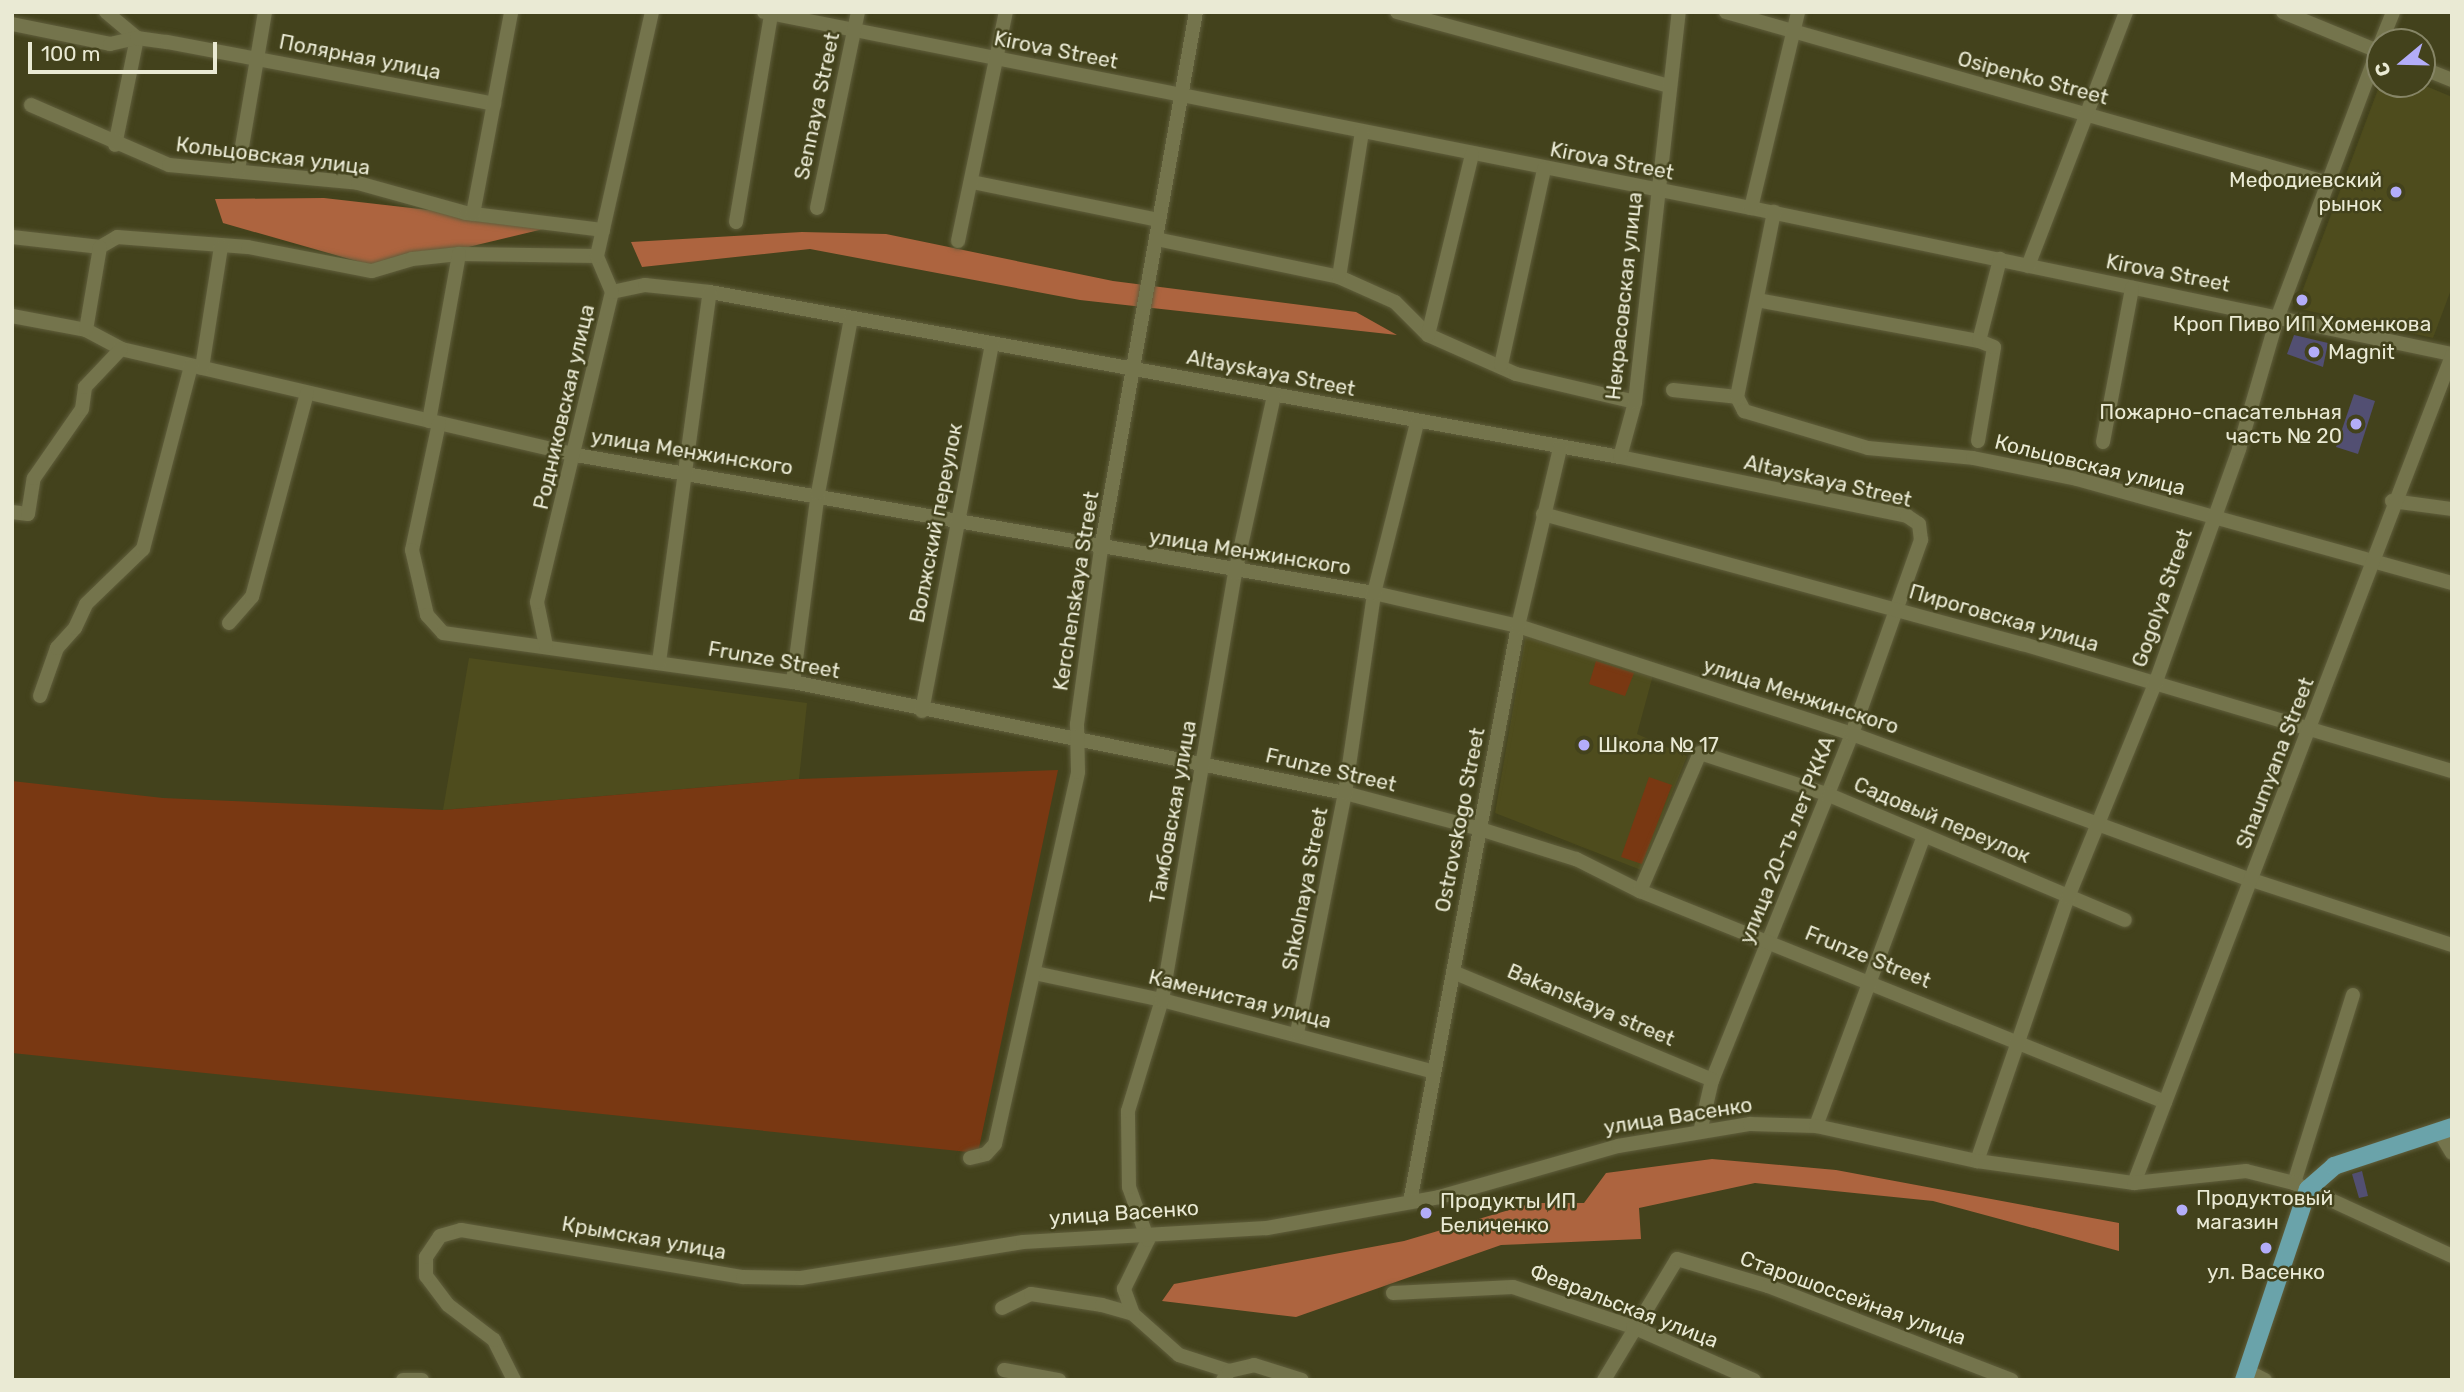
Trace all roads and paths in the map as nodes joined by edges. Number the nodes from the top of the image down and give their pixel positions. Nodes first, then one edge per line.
1 (106, 12) edge
2 (265, 12) edge
3 (510, 12) edge
4 (652, 12) edge
5 (858, 12) edge
6 (1006, 12) edge
7 (1196, 12) edge
8 (1397, 12) edge
9 (1679, 12) edge
10 (1726, 12) edge
11 (1798, 12) edge
12 (2126, 12) edge
13 (2283, 12) edge
14 (768, 13) edge
15 (12, 24) edge
16 (854, 31) junction
17 (1793, 33) junction
18 (137, 37) junction
19 (2366, 42) edge
20 (255, 59) junction
21 (998, 60) junction
22 (2366, 84) edge
23 (1671, 86) junction
24 (1178, 96) junction
25 (494, 104) junction
26 (31, 105) dead end
27 (2084, 114) junction
28 (1362, 132) junction
29 (115, 145) junction
30 (1472, 154) junction
31 (1544, 169) junction
32 (238, 170) junction
33 (972, 182) junction
34 (2328, 183) junction
35 (1657, 192) junction
36 (817, 208) dead end
37 (1751, 208) junction
38 (1774, 212) junction
39 (473, 214) junction
40 (1159, 220) junction
41 (736, 222) dead end
42 (603, 230) junction
43 (12, 237) edge
44 (1156, 239) junction
45 (958, 241) dead end
46 (100, 247) junction
47 (221, 247) junction
48 (459, 254) junction
49 (597, 256) junction
50 (2000, 259) junction
51 (2028, 265) junction
52 (1339, 277) junction
53 (2132, 288) junction
54 (612, 292) junction
55 (710, 292) junction
56 (1757, 300) junction
57 (12, 316) edge
58 (2278, 316) junction
59 (851, 319) junction
60 (86, 330) junction
61 (1428, 335) junction
62 (1979, 341) junction
63 (992, 344) junction
64 (121, 349) junction
65 (2452, 355) edge
66 (1501, 365) junction
67 (197, 367) junction
68 (1136, 368) junction
69 (1678, 390) dead end
70 (307, 393) junction
71 (1274, 395) junction
72 (1737, 397) junction
73 (1635, 402) junction
74 (434, 422) junction
75 (1417, 423) junction
76 (1978, 441) dead end
77 (2103, 442) dead end
78 (1560, 448) junction
79 (576, 455) junction
80 (1620, 457) junction
81 (685, 472) junction
82 (818, 494) junction
83 (2392, 501) junction
84 (2452, 509) edge
85 (12, 512) edge
86 (1543, 514) junction
87 (2212, 517) junction
88 (958, 523) junction
89 (1919, 524) joint
90 (1101, 548) junction
91 (2372, 559) junction
92 (1235, 573) junction
93 (2452, 583) edge
94 (1374, 593) junction
95 (1897, 609) junction
96 (229, 623) dead end
97 (1518, 626) junction
98 (546, 646) junction
99 (659, 662) junction
100 (793, 682) junction
101 (2155, 684) junction
102 (40, 696) dead end
103 (922, 710) junction
104 (2310, 732) junction
105 (1853, 734) junction
106 (1078, 743) junction
107 (1203, 763) junction
108 (2452, 771) edge
109 (1345, 793) junction
110 (1829, 795) junction
111 (2099, 821) junction
112 (1480, 829) junction
113 (1924, 835) junction
114 (2252, 880) junction
115 (1640, 891) junction
116 (2068, 897) junction
117 (2125, 920) dead end
118 (1769, 939) junction
119 (2452, 945) edge
120 (1453, 972) junction
121 (1035, 973) junction
122 (1868, 981) junction
123 (2353, 995) dead end
124 (1162, 1000) junction
125 (1297, 1034) junction
126 (2017, 1040) junction
127 (1434, 1072) junction
128 (1712, 1080) junction
129 (2165, 1102) junction
130 (1816, 1126) junction
131 (2446, 1130) edge
132 (1700, 1132) junction
133 (2452, 1153) edge
134 (970, 1158) dead end
135 (1977, 1161) junction
136 (2134, 1183) junction
137 (2301, 1186) junction
138 (1410, 1202) junction
139 (1147, 1233) junction
140 (1023, 1242) joint
141 (2452, 1255) edge
142 (1393, 1293) dead end
143 (1002, 1308) dead end
144 (1133, 1314) junction
145 (1633, 1327) junction
146 (1004, 1370) dead end
147 (1226, 1375) edge
148 (2245, 1376) edge
149 (1737, 1377) edge
150 (403, 1380) edge
151 (422, 1380) edge
152 (514, 1380) edge
153 (1059, 1380) edge
154 (1302, 1380) edge
155 (1604, 1380) edge
156 (1754, 1380) edge
157 (2012, 1380) edge
158 (2265, 1380) edge

1 - 18 street
2 - 20 street
3 - 25 street
4 - 42 street
5 - 16 street, Sennaya Street
6 - 21 street
7 - 24 street, Kerchenskaya Street
8 - 23 street
9 - 23 street, Некрасовская улица
10 - 17 street, Osipenko Street
11 - 17 street
12 - 27 street
13 - 19 street
14 - 16 street, Kirova Street
14 - 41 street
15 - 18 street, Полярная улица
16 - 21 street, Kirova Street
16 - 36 street, Sennaya Street
17 - 27 street, Osipenko Street
17 - 37 street
18 - 20 street, Полярная улица
18 - 29 street
20 - 25 street, Полярная улица
20 - 32 street
21 - 24 street, Kirova Street
21 - 33 street
22 - 34 street, Gogolya Street
23 - 35 street, Некрасовская улица
24 - 28 street, Kirova Street
24 - 40 street, Kerchenskaya Street
25 - 39 street
26 - 29 street, Кольцовская улица
27 - 34 street, Osipenko Street
27 - 51 street
28 - 30 street, Kirova Street
28 - 52 street
29 - 32 street, Кольцовская улица
30 - 31 street, Kirova Street
30 - 61 street
31 - 35 street, Kirova Street
31 - 66 street
32 - 39 street, Кольцовская улица
33 - 40 street
33 - 45 street
34 - 58 street, Gogolya Street
35 - 37 street, Kirova Street
35 - 73 street, Некрасовская улица
37 - 38 street, Kirova Street
38 - 50 street, Kirova Street
38 - 56 street
39 - 42 street, Кольцовская улица
40 - 44 street, Kerchenskaya Street
42 - 49 street
43 - 46 street
44 - 52 street
44 - 68 street, Kerchenskaya Street
46 - 47 street
46 - 60 street
47 - 48 street
47 - 67 street
48 - 49 street
48 - 74 street
49 - 54 street, Родниковская улица
50 - 51 street, Kirova Street
50 - 62 street
51 - 53 street, Kirova Street
52 - 61 street
53 - 58 street, Kirova Street
53 - 77 street
54 - 55 street, Altayskaya Street
54 - 79 street, Родниковская улица
55 - 59 street, Altayskaya Street
55 - 81 street
56 - 62 street
56 - 72 street
57 - 60 street, улица Менжинского
58 - 65 street, Kirova Street
58 - 87 street, Gogolya Street
59 - 63 street, Altayskaya Street
59 - 82 street
60 - 64 street, улица Менжинского
61 - 66 street
62 - 76 street
63 - 68 street, Altayskaya Street
63 - 88 street, Волжский переулок
64 - 67 street, улица Менжинского
64 - 85 street
65 - 83 street, Shaumyana Street
66 - 73 street
67 - 70 street, улица Менжинского
67 - 102 street
68 - 71 street, Altayskaya Street
68 - 90 street, Kerchenskaya Street
69 - 72 street
70 - 74 street, улица Менжинского
70 - 96 street
71 - 75 street, Altayskaya Street
71 - 92 street, Тамбовская улица
72 - 87 street, Кольцовская улица
73 - 80 street, Некрасовская улица
74 - 79 street, улица Менжинского
74 - 98 street, Frunze Street
75 - 78 street, Altayskaya Street
75 - 94 street, Shkolnaya Street
78 - 80 street, Altayskaya Street
78 - 86 street, Ostrovskogo Street
79 - 81 street, улица Менжинского
79 - 98 street, Родниковская улица
80 - 89 street, Altayskaya Street
81 - 82 street, улица Менжинского
81 - 99 street
82 - 88 street, улица Менжинского
82 - 100 street
83 - 84 street
83 - 91 street, Shaumyana Street
86 - 95 street, Пироговская улица
86 - 97 street, Ostrovskogo Street
87 - 91 street, Кольцовская улица
87 - 101 street, Gogolya Street
88 - 90 street, улица Менжинского
88 - 103 street, Волжский переулок
89 - 95 street, улица 20-ть лет РККА
90 - 92 street, улица Менжинского
90 - 106 street, Kerchenskaya Street
91 - 93 street, Кольцовская улица
91 - 104 street, Shaumyana Street
92 - 94 street, улица Менжинского
92 - 107 street, Тамбовская улица
94 - 97 street, улица Менжинского
94 - 109 street, Shkolnaya Street
95 - 101 street, Пироговская улица
95 - 105 street, улица 20-ть лет РККА
97 - 105 street, улица Менжинского
97 - 112 street, Ostrovskogo Street
98 - 99 street, Frunze Street
99 - 100 street, Frunze Street
100 - 103 street, Frunze Street
101 - 104 street, Пироговская улица
101 - 111 street, Gogolya Street
103 - 106 street, Frunze Street
104 - 108 street, Пироговская улица
104 - 114 street, Shaumyana Street
105 - 110 street, улица 20-ть лет РККА
105 - 111 street, улица Менжинского
106 - 107 street, Frunze Street
106 - 121 street, Kerchenskaya Street
107 - 109 street, Frunze Street
107 - 124 street, Тамбовская улица
109 - 112 street, Frunze Street
109 - 125 street, Shkolnaya Street
110 - 113 street, Садовый переулок
110 - 115 street, Садовый переулок
110 - 118 street, улица 20-ть лет РККА
111 - 114 street, улица Менжинского
111 - 116 street, Gogolya Street
112 - 115 street, Frunze Street
112 - 120 street, Ostrovskogo Street
113 - 116 street, Садовый переулок
113 - 122 street
114 - 119 street, улица Менжинского
114 - 129 street, Shaumyana Street
115 - 118 street, Frunze Street
116 - 117 street, Садовый переулок
116 - 126 street, Gogolya Street
118 - 122 street, Frunze Street
118 - 128 street, улица 20-ть лет РККА
120 - 127 street, Ostrovskogo Street
120 - 128 street, Bakanskaya street
121 - 124 street, Каменистая улица
121 - 134 street, Kerchenskaya Street
122 - 126 street, Frunze Street
122 - 130 street
123 - 137 street
124 - 125 street, Каменистая улица
124 - 139 street, Тамбовская улица
125 - 127 street, Каменистая улица
126 - 129 street, Frunze Street
126 - 135 street, Gogolya Street
127 - 138 street, Ostrovskogo Street
128 - 132 street, улица 20-ть лет РККА
129 - 136 street, Shaumyana Street
130 - 132 street, улица Васенко
130 - 135 street, улица Васенко
131 - 133 street
131 - 137 main road
132 - 138 street, улица Васенко
135 - 136 street, улица Васенко
136 - 137 street, улица Васенко
137 - 141 street, улица Васенко
137 - 148 main road
138 - 139 street, улица Васенко
139 - 140 street, улица Васенко
139 - 144 street
140 - 152 street, Крымская улица
142 - 145 street, Февральская улица
143 - 144 street
144 - 147 street
145 - 149 street, Февральская улица
145 - 155 street
145 - 157 street, Старошоссейная улица
146 - 153 street
147 - 154 street
148 - 158 street
149 - 156 street, Февральская улица
150 - 151 street

